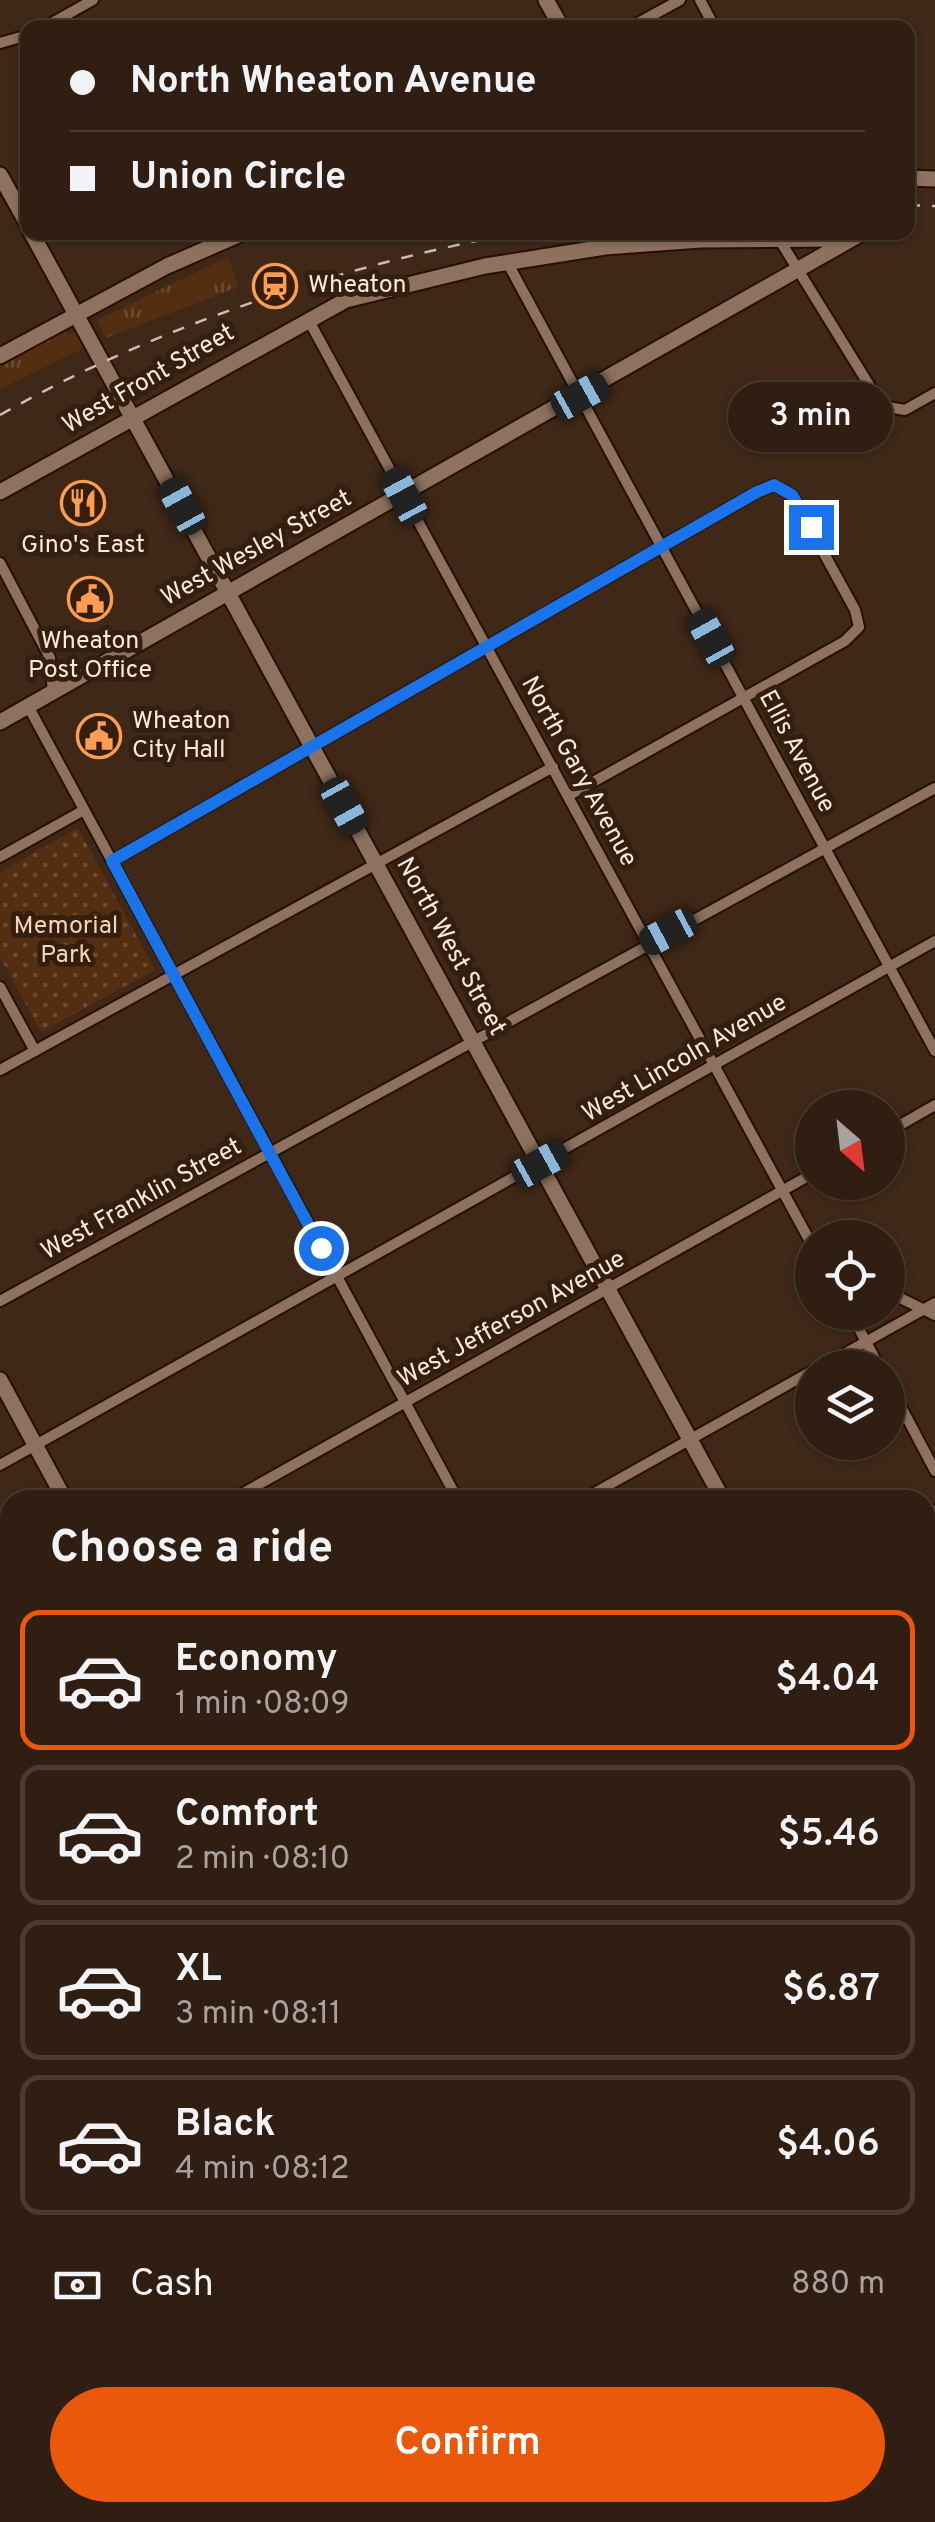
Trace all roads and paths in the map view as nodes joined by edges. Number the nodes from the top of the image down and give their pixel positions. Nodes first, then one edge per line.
1 (92, 0) edge
2 (680, 0) edge
3 (57, 20) edge
4 (644, 20) edge
5 (2, 186) edge
6 (20, 213) edge
7 (35, 240) edge
8 (227, 240) edge
9 (779, 240) joint
10 (852, 240) edge
11 (507, 262) junction
12 (800, 272) junction
13 (76, 315) junction
14 (308, 319) junction
15 (0, 356) edge
16 (935, 394) edge
17 (580, 396) junction
18 (133, 417) junction
19 (0, 492) edge
20 (404, 496) junction
21 (662, 547) junction
22 (0, 563) edge
23 (229, 594) junction
24 (488, 648) junction
25 (54, 692) junction
26 (744, 698) junction
27 (28, 706) junction
28 (0, 722) edge
29 (312, 746) junction
30 (552, 767) junction
31 (935, 788) edge
32 (568, 796) junction
33 (84, 810) junction
34 (823, 846) junction
35 (0, 856) edge
36 (112, 861) junction
37 (377, 865) junction
38 (935, 941) edge
39 (648, 943) junction
40 (890, 967) junction
41 (173, 974) junction
42 (0, 987) edge
43 (472, 1039) junction
44 (35, 1051) junction
45 (935, 1051) edge
46 (715, 1065) junction
47 (0, 1070) edge
48 (935, 1105) edge
49 (905, 1122) edge
50 (270, 1153) junction
51 (540, 1164) junction
52 (795, 1184) edge
53 (784, 1190) junction
54 (799, 1220) edge
55 (338, 1279) junction
56 (608, 1289) junction
57 (0, 1301) edge
58 (905, 1301) edge
59 (935, 1304) edge
60 (929, 1313) edge
61 (860, 1330) edge
62 (866, 1341) junction
63 (850, 1350) edge
64 (871, 1350) edge
65 (0, 1380) edge
66 (795, 1381) edge
67 (405, 1402) junction
68 (905, 1414) edge
69 (690, 1440) junction
70 (35, 1445) junction
71 (0, 1465) edge
72 (935, 1470) edge
73 (60, 1490) edge
74 (249, 1490) edge
75 (453, 1490) edge
76 (600, 1490) edge
77 (718, 1490) edge

1 - 3 street
2 - 4 street
5 - 6 street
7 - 13 street, North West Street
8 - 13 street
9 - 11 street, West Front Street
9 - 12 street
10 - 12 street, West Wesley Street
11 - 14 street, West Front Street
11 - 17 street, Ellis Avenue
12 - 16 street
12 - 17 street, West Wesley Street
13 - 15 street
13 - 18 street, North West Street
14 - 18 street, West Front Street
14 - 20 street, North Gary Avenue
17 - 20 street, West Wesley Street
17 - 21 street, Ellis Avenue
18 - 19 street, West Front Street
18 - 23 street, North West Street
20 - 23 street, West Wesley Street
20 - 24 street, North Gary Avenue
21 - 24 street
21 - 26 street, Ellis Avenue
21 - 26 street
22 - 25 street
23 - 25 street, West Wesley Street
23 - 29 street, North West Street
24 - 29 street
24 - 30 street, North Gary Avenue
25 - 27 street, West Wesley Street
26 - 32 street
26 - 34 street, Ellis Avenue
27 - 28 street, West Wesley Street
27 - 33 street
29 - 36 street
29 - 37 street, North West Street
30 - 32 street, North Gary Avenue
30 - 37 street
31 - 34 street, West Franklin Street
32 - 39 street, North Gary Avenue
33 - 35 street
33 - 36 street
34 - 39 street, West Franklin Street
34 - 40 street, Ellis Avenue
36 - 41 street
37 - 41 street
37 - 43 street, North West Street
38 - 40 street, West Lincoln Avenue
39 - 43 street, West Franklin Street
39 - 46 street, North Gary Avenue
40 - 45 street, Ellis Avenue
40 - 46 street, West Lincoln Avenue
41 - 44 street
41 - 50 street
42 - 44 street
43 - 50 street, West Franklin Street
43 - 51 street, North West Street
44 - 47 street
46 - 51 street, West Lincoln Avenue
46 - 53 street, North Gary Avenue
48 - 49 street
50 - 55 street
50 - 57 street, West Franklin Street
51 - 55 street, West Lincoln Avenue
51 - 56 street, North West Street
52 - 53 street, West Jefferson Avenue
53 - 54 street, North Gary Avenue
53 - 56 street, West Jefferson Avenue
55 - 67 street
55 - 70 street, West Lincoln Avenue
56 - 67 street, West Jefferson Avenue
56 - 69 street, North West Street
58 - 60 street
59 - 60 street
60 - 62 street
61 - 62 street
62 - 63 street
62 - 64 street
65 - 70 street
66 - 69 street
67 - 74 street, West Jefferson Avenue
67 - 75 street
68 - 72 street
69 - 76 street
69 - 77 street, North West Street
70 - 71 street, West Lincoln Avenue
70 - 73 street

